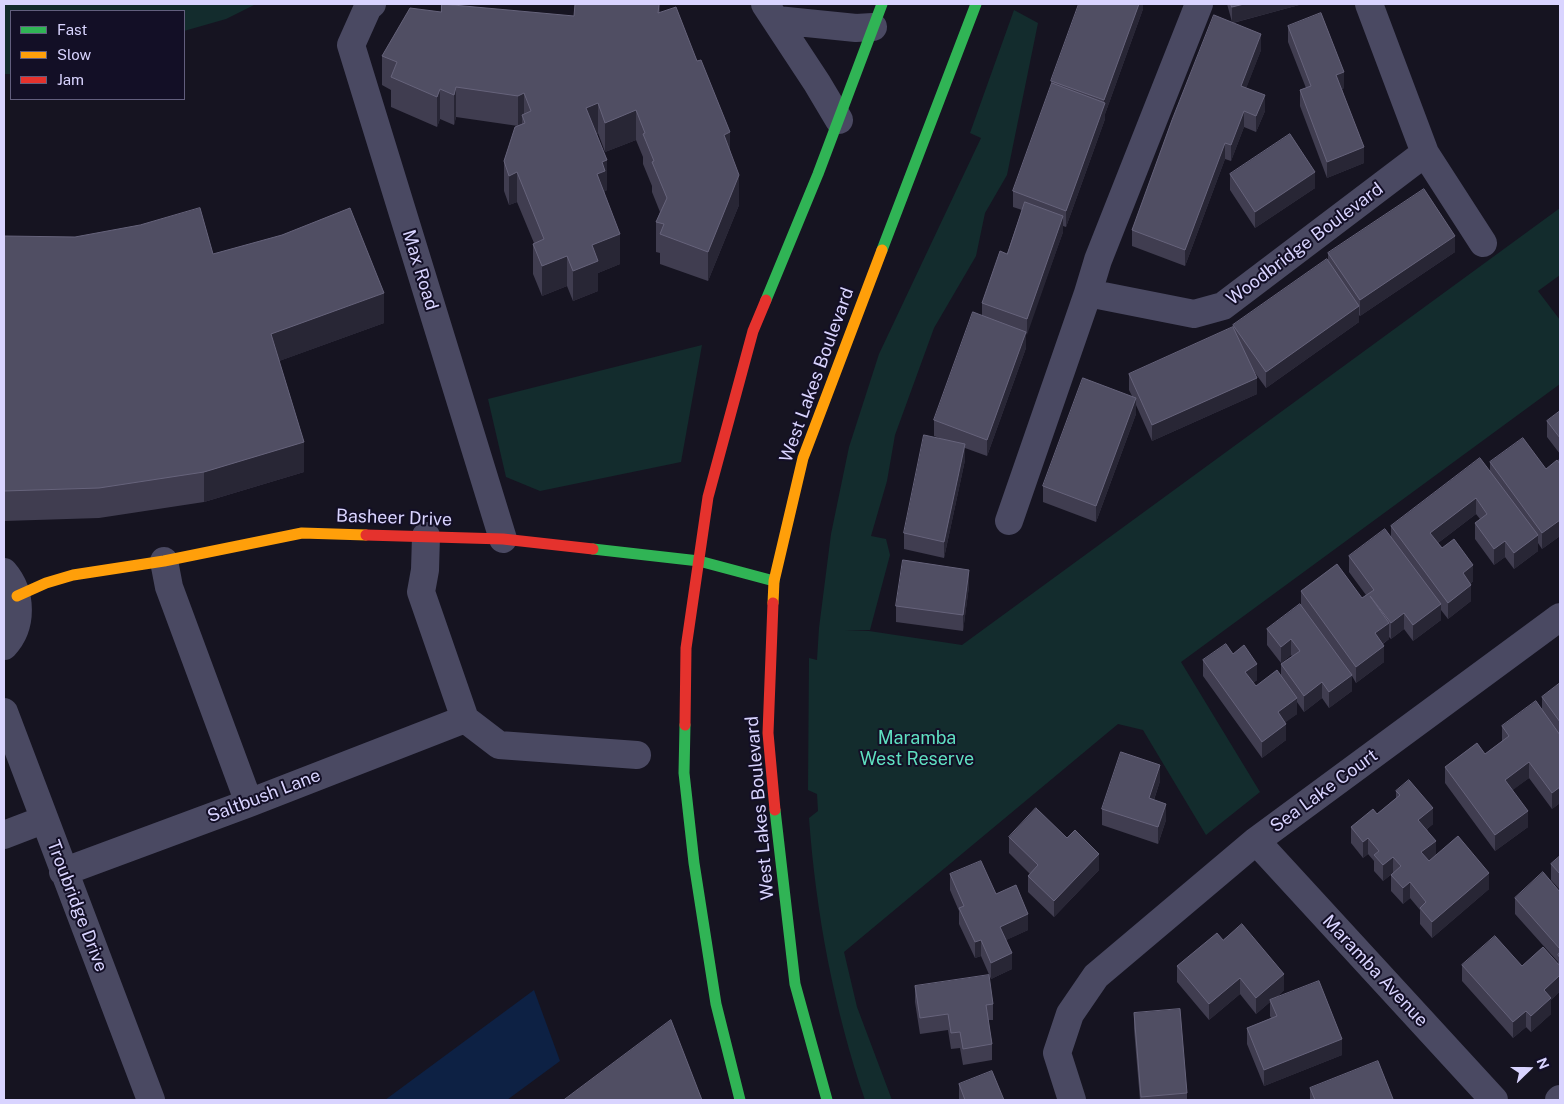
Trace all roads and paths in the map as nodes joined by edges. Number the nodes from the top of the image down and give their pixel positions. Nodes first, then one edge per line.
1 (372, 4) edge
2 (976, 4) edge
3 (1199, 4) edge
4 (1369, 4) edge
5 (771, 12) edge
6 (878, 15) edge
7 (838, 120) junction
8 (1425, 153) junction
9 (1483, 243) dead end
10 (1088, 293) junction
11 (1009, 521) dead end
12 (426, 536) junction
13 (503, 539) junction
14 (699, 561) junction
15 (164, 562) junction
16 (4, 572) edge
17 (774, 581) junction
18 (17, 596) junction
19 (1560, 617) edge
20 (4, 646) edge
21 (4, 712) edge
22 (465, 719) junction
23 (637, 755) dead end
24 (250, 803) junction
25 (43, 820) junction
26 (4, 835) edge
27 (1256, 841) junction
28 (63, 872) junction
29 (151, 1100) edge
30 (740, 1100) edge
31 (827, 1100) edge
32 (1072, 1100) edge
33 (1494, 1100) edge

1 - 13 street, Max Road
2 - 17 main road, West Lakes Boulevard
3 - 10 street
4 - 8 street
5 - 6 street
5 - 7 street
6 - 7 main road
7 - 14 main road
8 - 9 street
8 - 10 street, Woodbridge Boulevard
10 - 11 street
12 - 13 main road, Basheer Drive
12 - 15 main road, Basheer Drive
12 - 22 street
13 - 14 main road, Basheer Drive
14 - 17 main road, Basheer Drive
14 - 30 main road
15 - 18 main road, Basheer Drive
15 - 24 street
16 - 18 street
17 - 31 main road, West Lakes Boulevard
18 - 20 street
19 - 27 street, Sea Lake Court
21 - 25 street, Troubridge Drive
22 - 23 street
22 - 24 street, Saltbush Lane
24 - 28 street, Saltbush Lane
25 - 26 street
25 - 28 street, Troubridge Drive
27 - 32 street, Sea Lake Court
27 - 33 street, Maramba Avenue
28 - 29 street, Troubridge Drive

